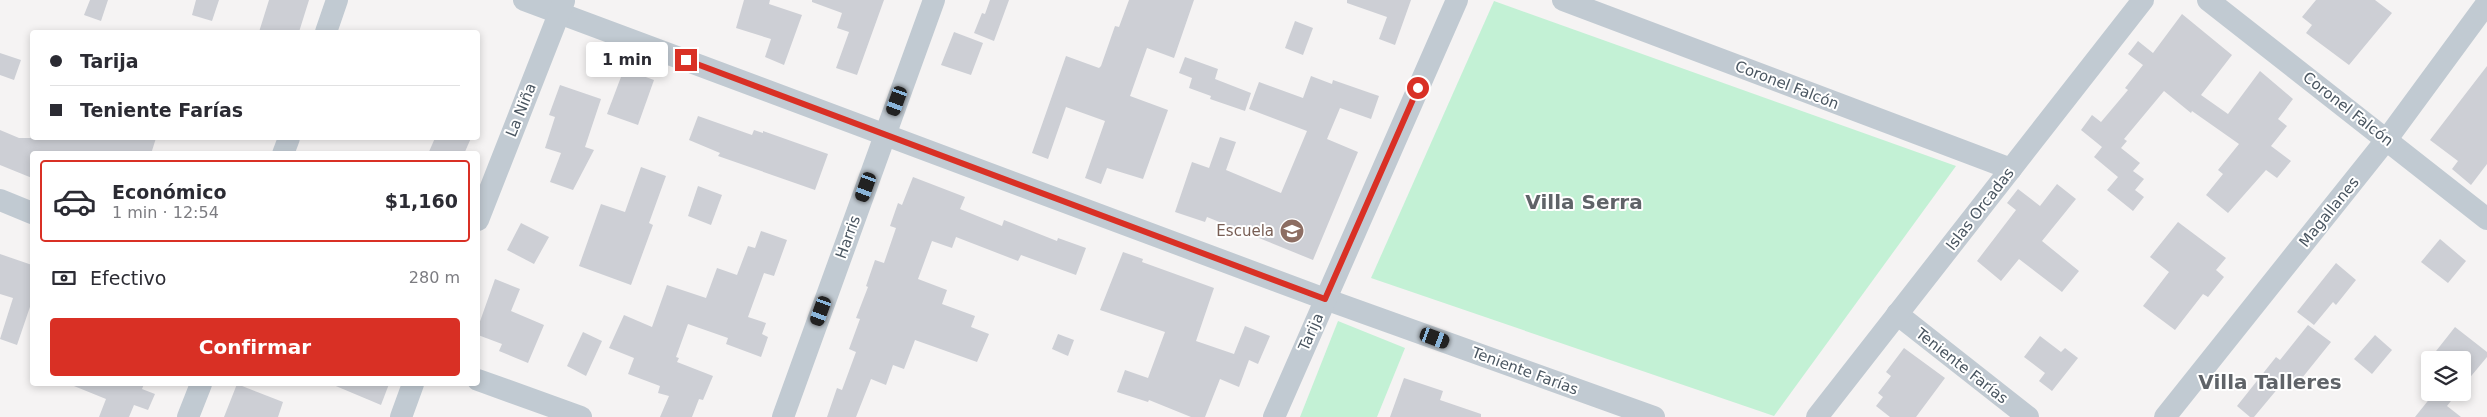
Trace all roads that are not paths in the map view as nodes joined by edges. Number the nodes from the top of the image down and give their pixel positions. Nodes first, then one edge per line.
1 (337, 0) edge
2 (524, 0) edge
3 (934, 0) edge
4 (1457, 0) edge
5 (1563, 0) edge
6 (2143, 0) edge
7 (2208, 0) edge
8 (2487, 3) edge
9 (562, 7) edge
10 (327, 30) edge
11 (885, 134) junction
12 (2387, 139) junction
13 (2011, 169) junction
14 (0, 200) edge
15 (30, 212) edge
16 (480, 215) edge
17 (2487, 219) edge
18 (1325, 299) junction
19 (1897, 314) junction
20 (480, 381) edge
21 (200, 386) edge
22 (412, 386) edge
23 (188, 417) edge
24 (401, 417) edge
25 (581, 417) edge
26 (783, 417) edge
27 (1274, 417) edge
28 (1654, 417) edge
29 (1817, 417) edge
30 (2028, 417) edge
31 (2165, 417) edge

1 - 10 street
2 - 9 street, Teniente Farías
3 - 11 street, Harris
4 - 18 street, Tarija
5 - 13 street, Coronel Falcón
6 - 13 street, Islas Orcadas
7 - 12 street, Coronel Falcón
8 - 12 street, Magallanes
9 - 11 street, Teniente Farías
9 - 16 street, La Niña
11 - 18 street, Teniente Farías
11 - 26 street, Harris
12 - 17 street, Coronel Falcón
12 - 31 street, Magallanes
13 - 19 street, Islas Orcadas
14 - 15 street
18 - 27 street, Tarija
18 - 28 street, Teniente Farías
19 - 29 street, Islas Orcadas
19 - 30 street, Teniente Farías
20 - 25 street
21 - 23 street
22 - 24 street

